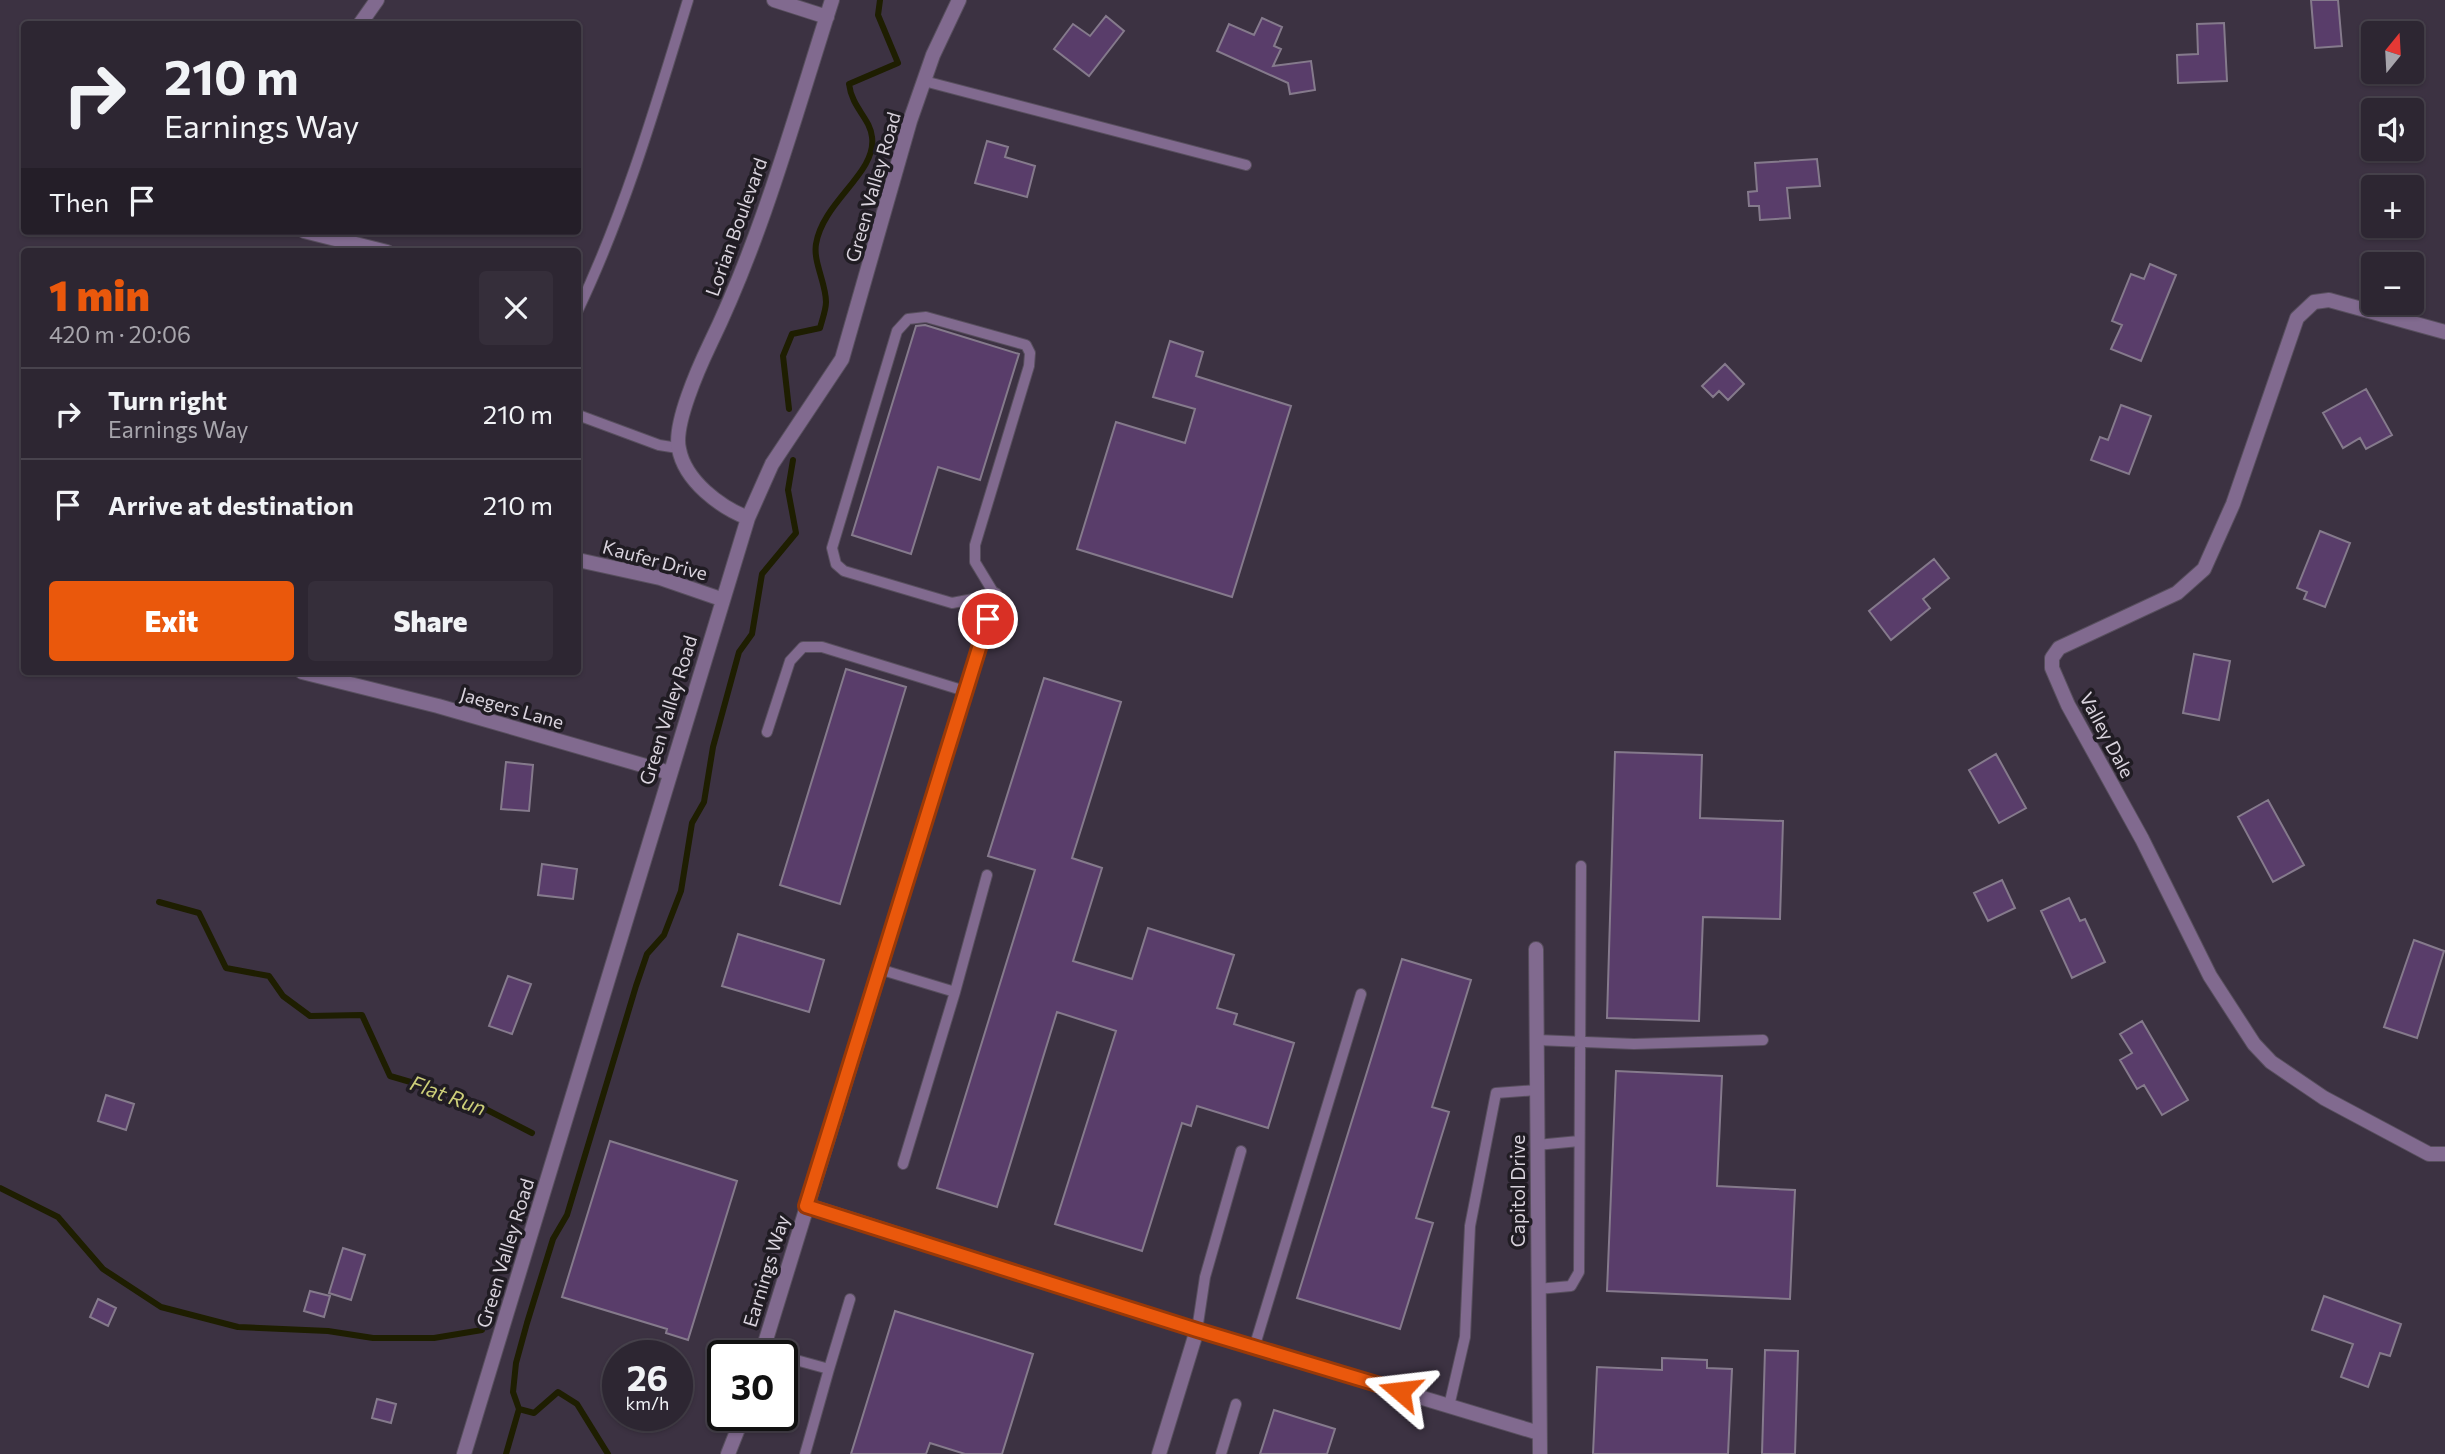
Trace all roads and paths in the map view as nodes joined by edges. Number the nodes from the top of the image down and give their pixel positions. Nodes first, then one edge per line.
1 (377, 0) edge
2 (688, 0) edge
3 (774, 0) edge
4 (832, 0) edge
5 (959, 0) edge
6 (827, 17) junction
7 (362, 21) edge
8 (924, 81) junction
9 (1245, 165) dead end
10 (320, 235) edge
11 (371, 248) edge
12 (581, 303) edge
13 (2445, 332) edge
14 (581, 416) edge
15 (678, 448) junction
16 (748, 518) junction
17 (581, 561) edge
18 (995, 595) junction
19 (721, 599) junction
20 (314, 675) edge
21 (965, 691) junction
22 (767, 732) dead end
23 (670, 773) junction
24 (1581, 866) dead end
25 (987, 875) dead end
26 (1536, 949) dead end
27 (879, 969) junction
28 (955, 992) junction
29 (1362, 994) dead end
30 (1537, 1040) junction
31 (1763, 1040) dead end
32 (1580, 1041) junction
33 (1537, 1090) junction
34 (1579, 1141) junction
35 (1537, 1145) junction
36 (1241, 1152) dead end
37 (2445, 1154) edge
38 (904, 1164) dead end
39 (806, 1206) junction
40 (1538, 1289) junction
41 (850, 1299) dead end
42 (1197, 1330) junction
43 (766, 1340) edge
44 (1254, 1348) junction
45 (798, 1362) edge
46 (829, 1370) junction
47 (1236, 1404) dead end
48 (1449, 1406) junction
49 (737, 1431) edge
50 (1539, 1433) junction
51 (464, 1454) edge
52 (728, 1454) edge
53 (804, 1454) edge
54 (1159, 1454) edge
55 (1220, 1454) edge
56 (1540, 1454) edge

1 - 7 street
2 - 12 lane
3 - 6 street
4 - 6 street, Lorian Boulevard
5 - 8 street, Green Valley Road
6 - 15 street, Lorian Boulevard
8 - 9 lane
8 - 16 street, Green Valley Road
10 - 11 street
13 - 37 street, Valley Dale
14 - 15 lane
15 - 16 street
16 - 19 street, Green Valley Road
17 - 19 street, Kaufer Drive
18 - 18 lane
18 - 21 street, Earnings Way
19 - 23 street, Green Valley Road
20 - 23 street, Jaegers Lane
21 - 22 lane
21 - 27 street, Earnings Way
23 - 51 street, Green Valley Road
24 - 32 lane
25 - 28 lane
26 - 30 street, Capitol Drive
27 - 28 lane
27 - 39 street, Earnings Way
28 - 38 lane
29 - 44 lane
30 - 32 lane
30 - 33 street, Capitol Drive
31 - 32 lane
32 - 34 lane
33 - 35 street, Capitol Drive
33 - 48 lane
34 - 35 lane
34 - 40 lane
35 - 40 street, Capitol Drive
36 - 42 lane
39 - 42 street
39 - 43 street, Earnings Way
40 - 50 street, Capitol Drive
41 - 46 lane
42 - 44 street
42 - 54 street
44 - 48 street
45 - 46 lane
46 - 53 lane
47 - 55 lane
48 - 50 street
49 - 52 street
50 - 56 street, Capitol Drive

